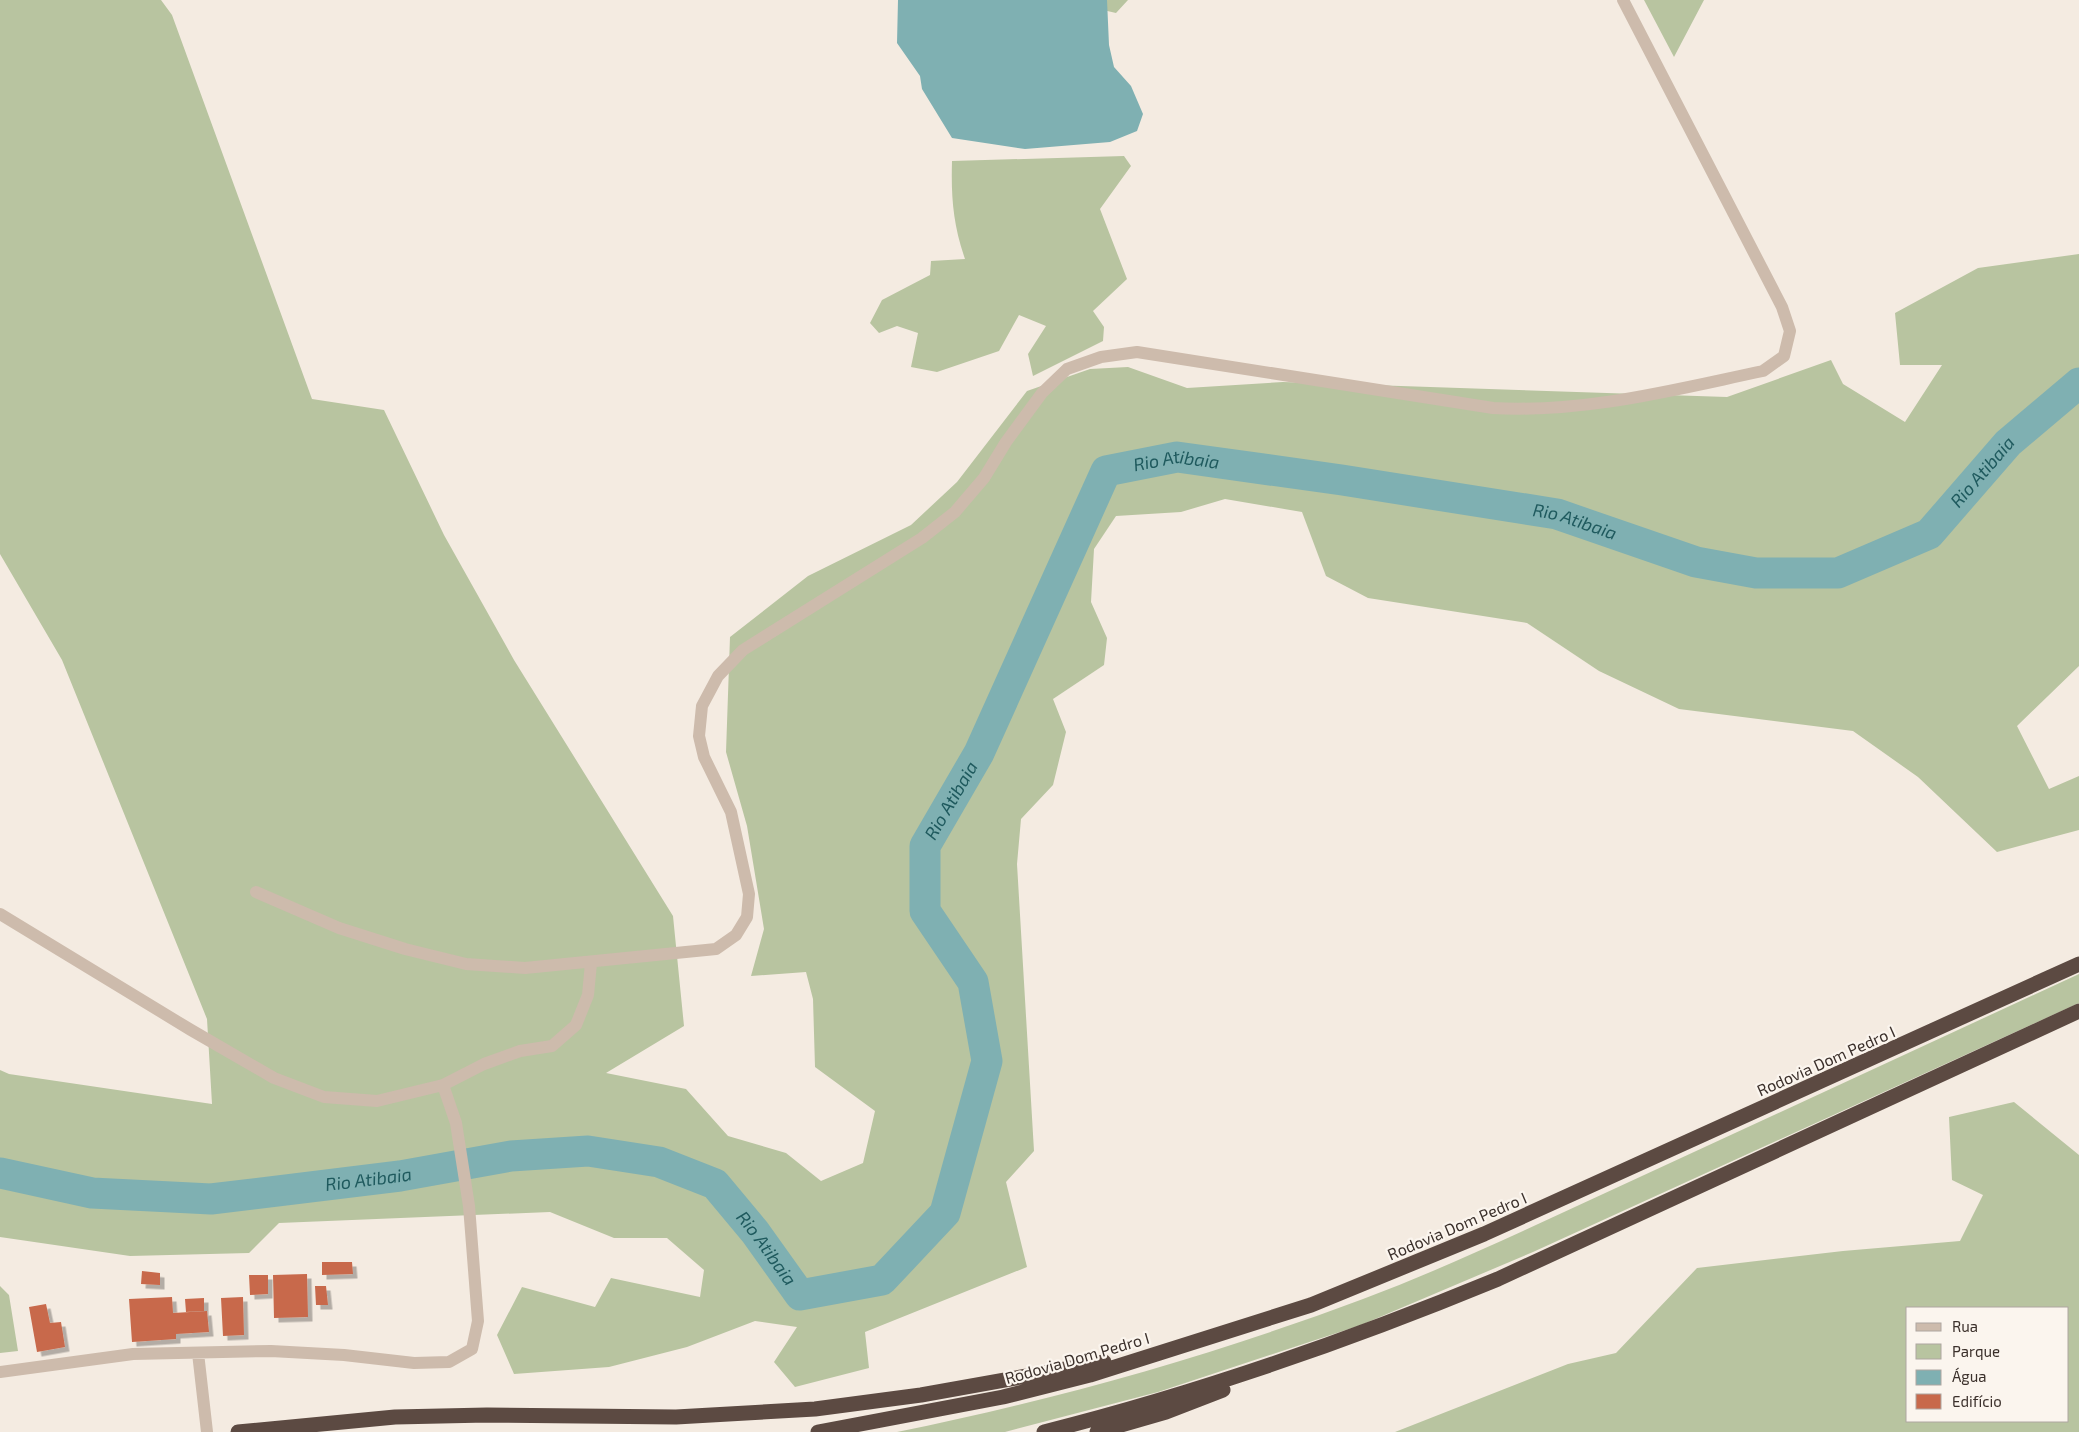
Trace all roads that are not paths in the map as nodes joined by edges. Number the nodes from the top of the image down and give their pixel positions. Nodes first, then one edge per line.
1 (1623, 0) edge
2 (256, 892) dead end
3 (0, 914) edge
4 (591, 963) junction
5 (2079, 964) edge
6 (2079, 1011) edge
7 (443, 1085) junction
8 (1400, 1318) junction
9 (1177, 1348) junction
10 (198, 1353) junction
11 (0, 1372) edge
12 (207, 1432) edge
13 (238, 1432) edge
14 (818, 1432) edge
15 (1044, 1432) edge
16 (1097, 1432) edge

1 - 4 street
2 - 4 street
3 - 7 street
4 - 7 street
5 - 9 highway, Rodovia Dom Pedro I
6 - 8 highway
7 - 10 street
8 - 15 highway
8 - 16 highway
9 - 13 highway
9 - 14 highway, Rodovia Dom Pedro I
10 - 11 street
10 - 12 street

